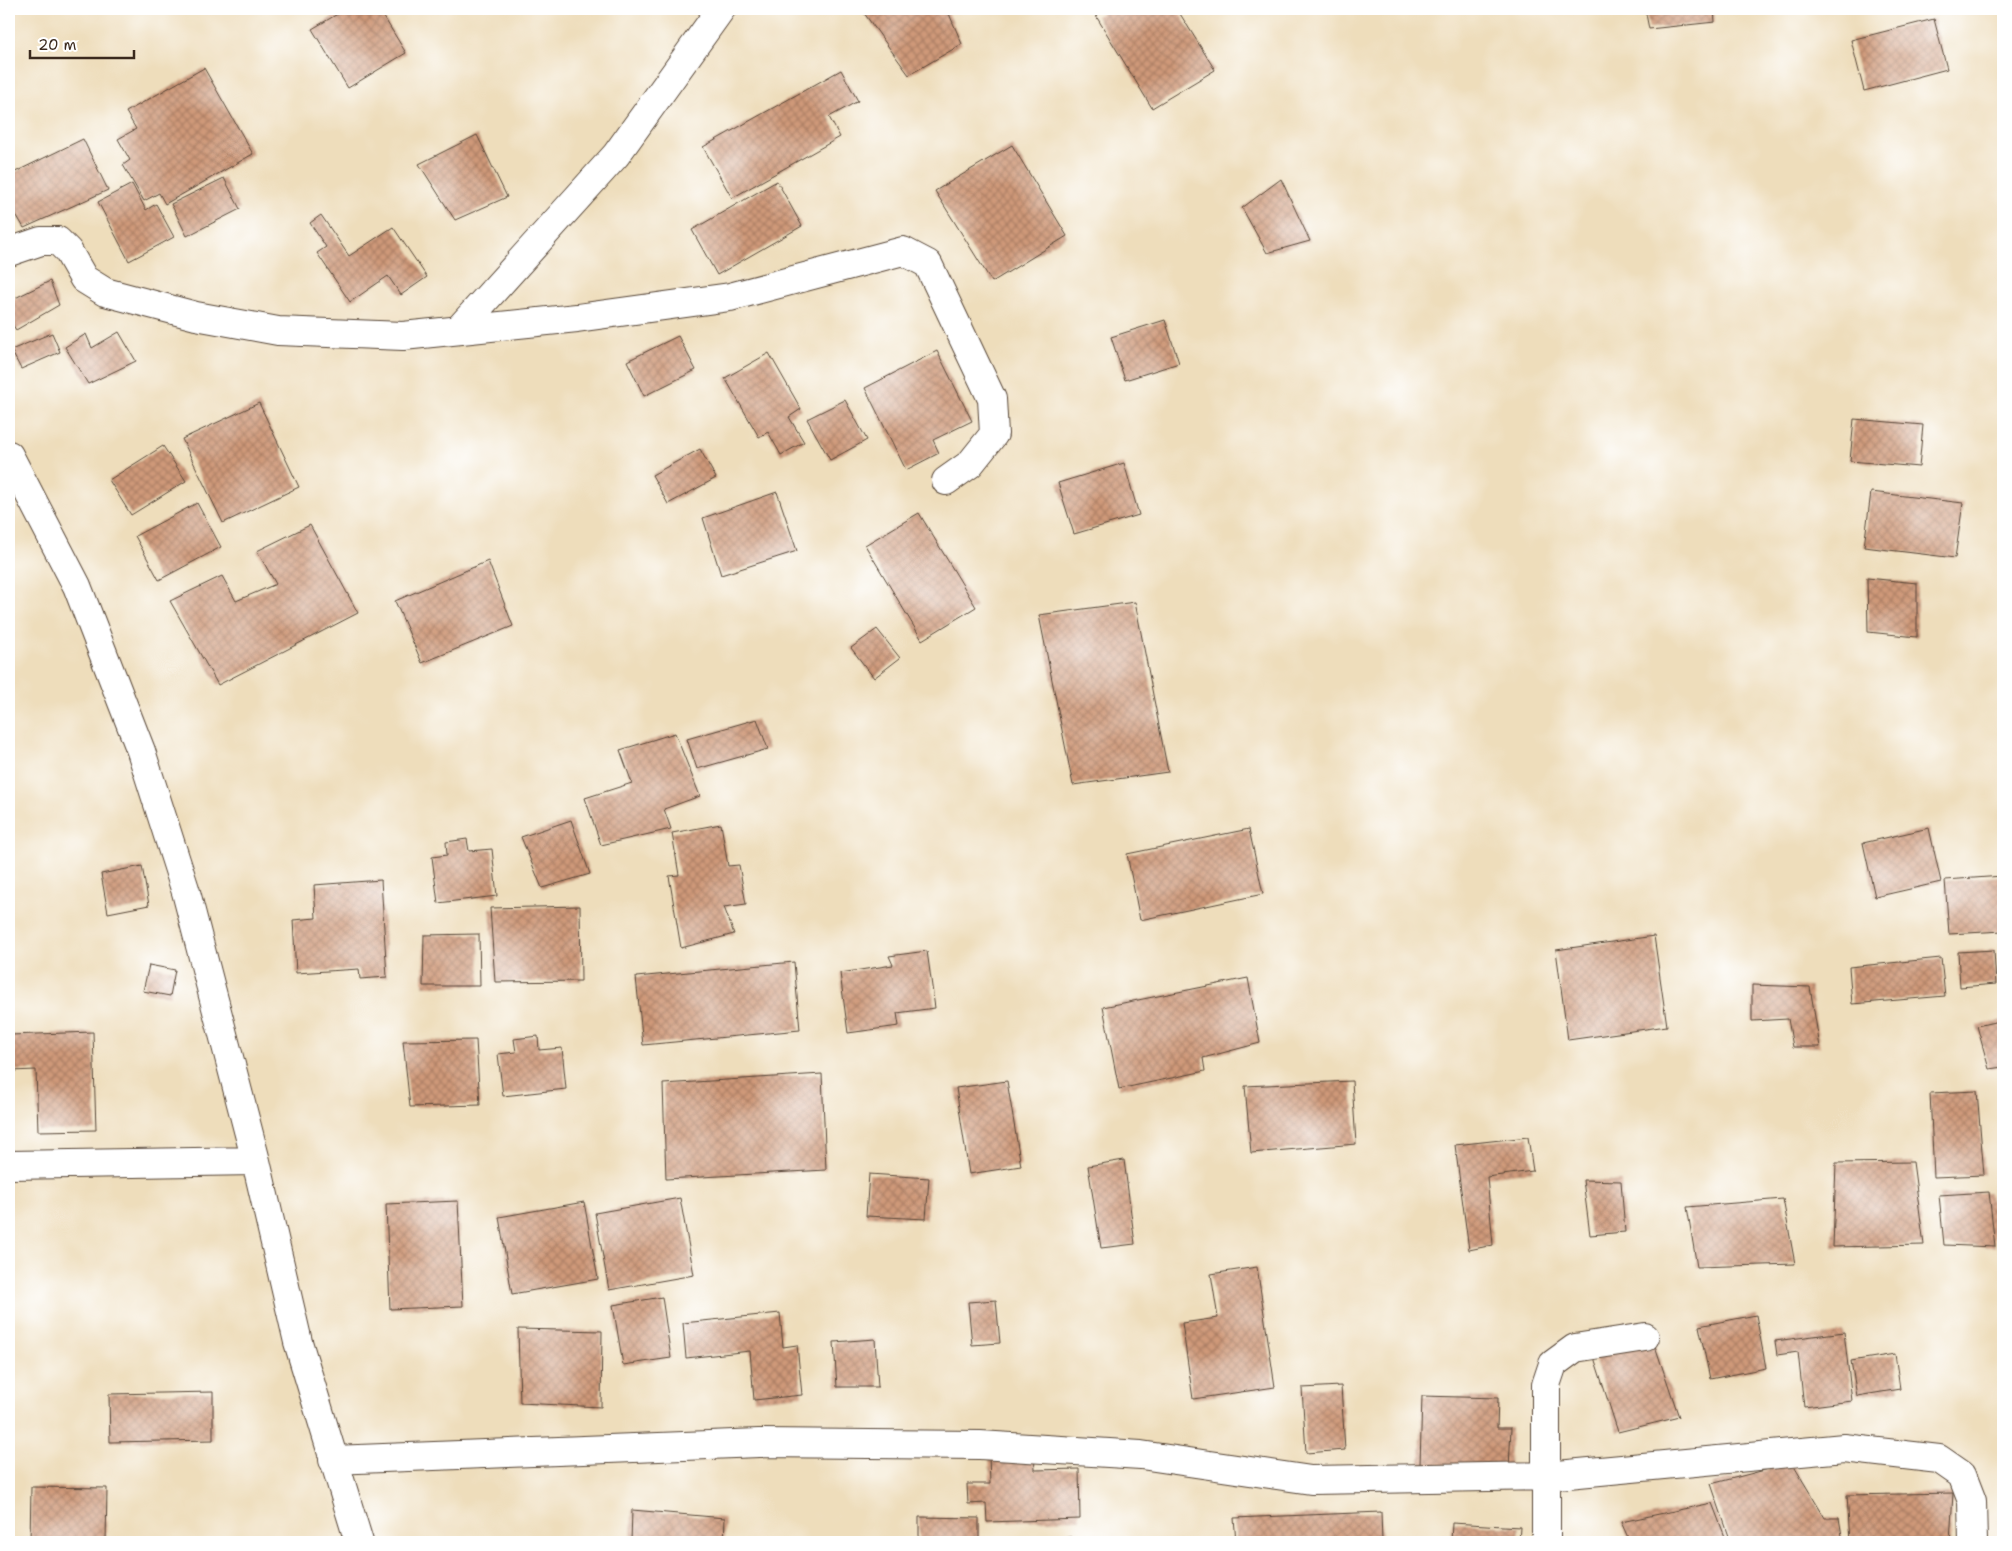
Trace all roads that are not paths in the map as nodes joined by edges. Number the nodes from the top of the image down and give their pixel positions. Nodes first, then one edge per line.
1 (721, 9) edge
2 (9, 252) edge
3 (458, 330) junction
4 (9, 455) edge
5 (946, 481) dead end
6 (256, 1161) junction
7 (9, 1165) edge
8 (1645, 1337) dead end
9 (333, 1460) junction
10 (1547, 1476) junction
11 (359, 1542) edge
12 (1546, 1542) edge
13 (1973, 1542) edge

1 - 3 street
2 - 3 street
3 - 5 street
4 - 6 street
6 - 7 street
6 - 9 street
8 - 10 street
9 - 10 street
9 - 11 street
10 - 12 street
10 - 13 street

